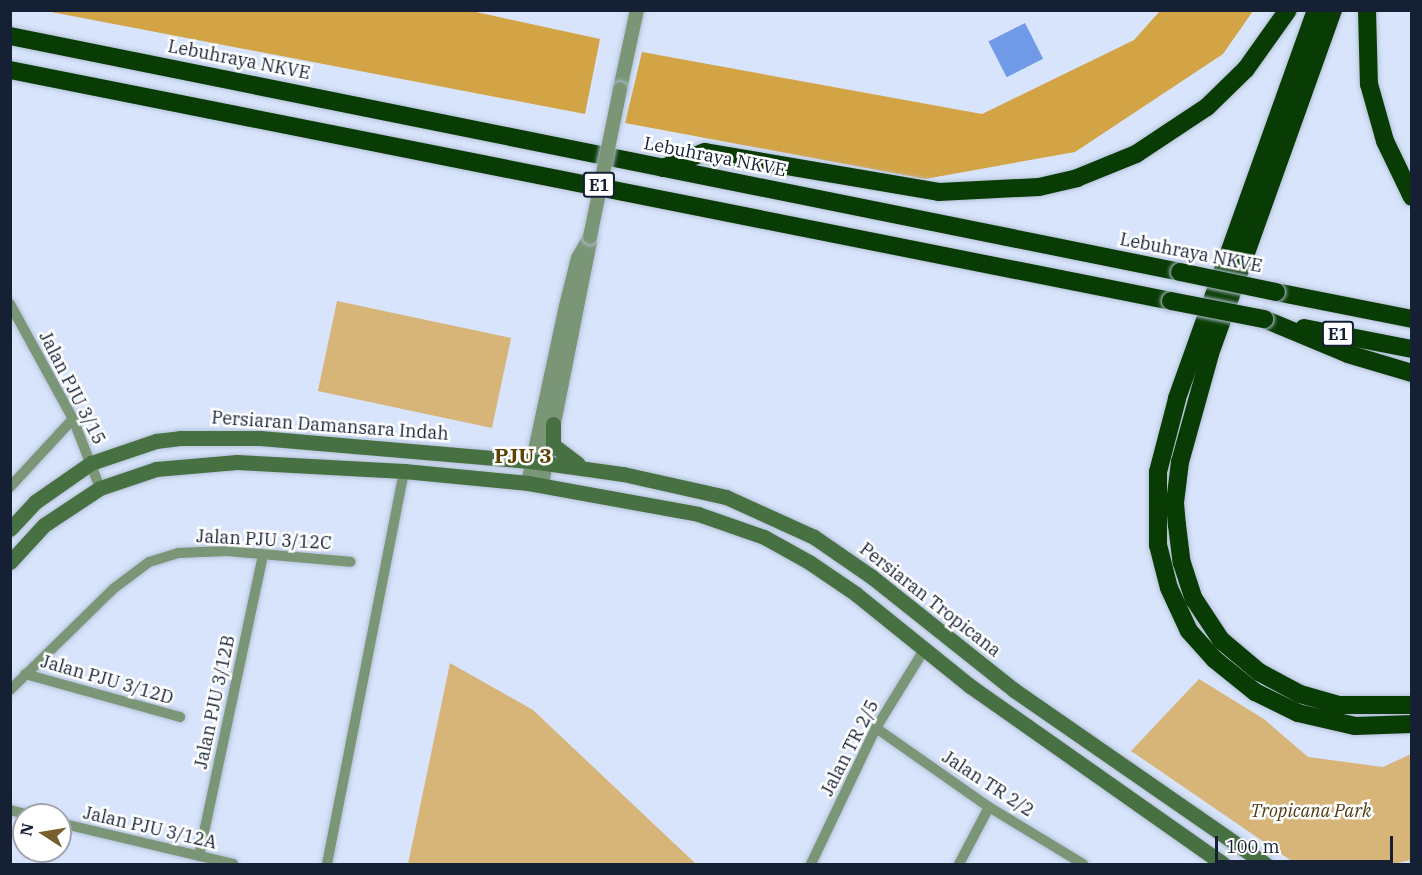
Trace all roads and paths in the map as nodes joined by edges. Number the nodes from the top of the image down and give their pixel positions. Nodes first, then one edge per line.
1 (637, 10) edge
2 (1288, 10) edge
3 (1316, 10) edge
4 (1333, 10) edge
5 (1367, 10) edge
6 (10, 36) edge
7 (10, 70) edge
8 (663, 168) junction
9 (1412, 197) edge
10 (590, 237) junction
11 (10, 304) edge
12 (1264, 319) junction
13 (1412, 319) edge
14 (1412, 349) edge
15 (1412, 374) edge
16 (73, 419) junction
17 (553, 424) junction
18 (538, 461) junction
19 (91, 463) junction
20 (584, 467) junction
21 (404, 471) junction
22 (535, 483) junction
23 (10, 487) edge
24 (100, 489) junction
25 (10, 529) edge
26 (263, 555) junction
27 (351, 561) dead end
28 (10, 562) edge
29 (940, 633) junction
30 (924, 650) junction
31 (25, 674) junction
32 (10, 690) edge
33 (1412, 705) edge
34 (180, 717) dead end
35 (1412, 723) edge
36 (876, 728) junction
37 (989, 807) junction
38 (72, 826) edge
39 (199, 856) junction
40 (233, 864) edge
41 (327, 864) edge
42 (811, 864) edge
43 (959, 864) edge
44 (1083, 864) edge
45 (1223, 864) edge
46 (1265, 864) edge

1 - 10 street, bridge
2 - 8 highway
3 - 35 highway
4 - 33 highway
5 - 9 highway
6 - 8 highway, Lebuhraya NKVE / E1
7 - 12 highway, E1, bridge
8 - 13 highway, Lebuhraya NKVE / E1, bridge
10 - 17 street
10 - 18 street
11 - 16 street, Jalan PJU 3/15
12 - 14 highway, E1
12 - 15 highway
16 - 19 street, Jalan PJU 3/15
16 - 23 street
17 - 18 street
17 - 20 main road
18 - 19 main road, Persiaran Damansara Indah
18 - 20 main road, Persiaran Tropicana
18 - 22 street
19 - 24 street, Jalan PJU 3/15
19 - 25 main road, Persiaran Damansara Indah
20 - 29 main road, Persiaran Tropicana
21 - 22 main road
21 - 24 main road
21 - 41 street
22 - 30 main road
24 - 28 main road
26 - 27 street, Jalan PJU 3/12C
26 - 31 street, Jalan PJU 3/12C
26 - 39 street, Jalan PJU 3/12B
29 - 30 main road
29 - 46 main road, Persiaran Tropicana
30 - 36 street, Jalan TR 2/5
30 - 45 main road
31 - 32 street, Jalan PJU 3/12C
31 - 34 street, Jalan PJU 3/12D
36 - 37 street, Jalan TR 2/2
36 - 42 street, Jalan TR 2/5
37 - 43 street
37 - 44 street, Jalan TR 2/2
38 - 39 street, Jalan PJU 3/12A
39 - 40 street, Jalan PJU 3/12A

